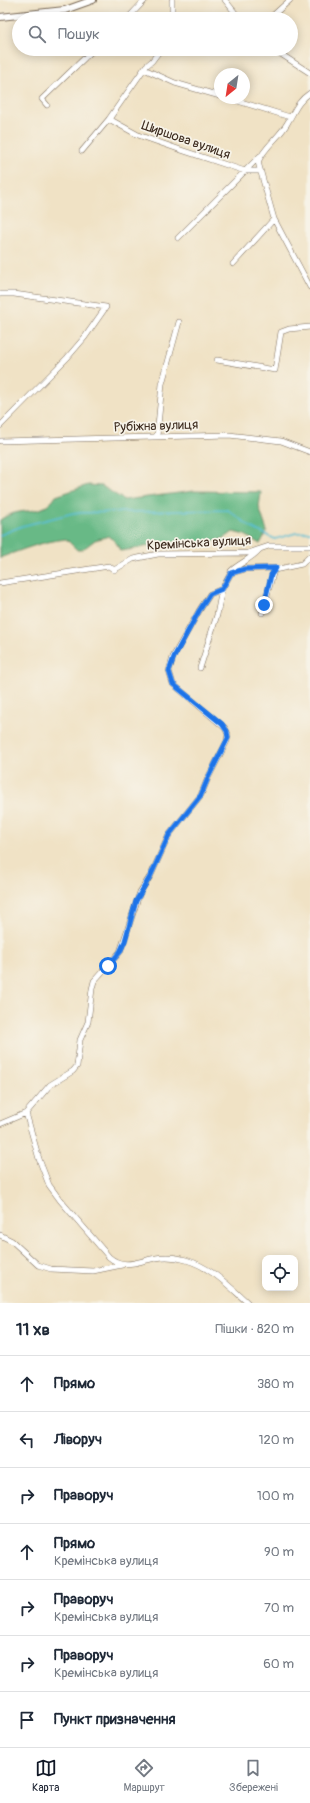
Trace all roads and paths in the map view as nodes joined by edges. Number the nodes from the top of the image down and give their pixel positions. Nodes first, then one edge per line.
1 (94, 0) edge
2 (145, 0) edge
3 (172, 0) edge
4 (225, 0) edge
5 (290, 0) edge
6 (46, 12) edge
7 (134, 12) edge
8 (172, 12) edge
9 (234, 12) edge
10 (277, 12) edge
11 (12, 16) edge
12 (0, 17) edge
13 (87, 56) edge
14 (155, 56) edge
15 (284, 56) edge
16 (144, 69) junction
17 (310, 73) edge
18 (310, 93) edge
19 (214, 94) edge
20 (248, 104) edge
21 (47, 105) dead end
22 (290, 117) junction
23 (109, 119) junction
24 (82, 151) dead end
25 (262, 154) junction
26 (245, 171) junction
27 (260, 171) junction
28 (274, 219) junction
29 (178, 238) dead end
30 (233, 264) dead end
31 (310, 287) edge
32 (0, 294) edge
33 (179, 322) dead end
34 (310, 326) edge
35 (217, 360) dead end
36 (0, 426) edge
37 (158, 436) junction
38 (0, 441) edge
39 (310, 451) edge
40 (310, 546) edge
41 (261, 549) junction
42 (310, 556) edge
43 (276, 568) junction
44 (229, 578) junction
45 (0, 583) edge
46 (222, 589) junction
47 (262, 613) dead end
48 (200, 668) dead end
49 (26, 1113) junction
50 (0, 1124) edge
51 (0, 1235) edge
52 (125, 1264) junction
53 (248, 1303) edge

1 - 6 main road
2 - 7 street
3 - 8 street
4 - 9 street
5 - 10 street
11 - 12 main road
13 - 21 street
14 - 16 street
15 - 17 street
16 - 19 street
16 - 23 street
18 - 22 street
20 - 22 street
22 - 25 street
23 - 24 street
23 - 26 street, Ширшова вулиця
25 - 26 street
25 - 27 street
26 - 27 street, Ширшова вулиця
26 - 29 street
27 - 28 street
28 - 30 street
28 - 31 street
32 - 36 street
33 - 37 street
34 - 35 street
37 - 38 street, Рубіжна вулиця
37 - 39 street, Рубіжна вулиця
40 - 41 street, Кремінська вулиця
41 - 44 street, Кремінська вулиця
41 - 45 street, Кремінська вулиця
42 - 43 street
43 - 44 street
43 - 47 street
44 - 46 street, Кремінська вулиця
46 - 48 street, Кремінська вулиця
46 - 49 street, Кремінська вулиця
49 - 50 street
49 - 52 street
51 - 52 street
52 - 53 street

